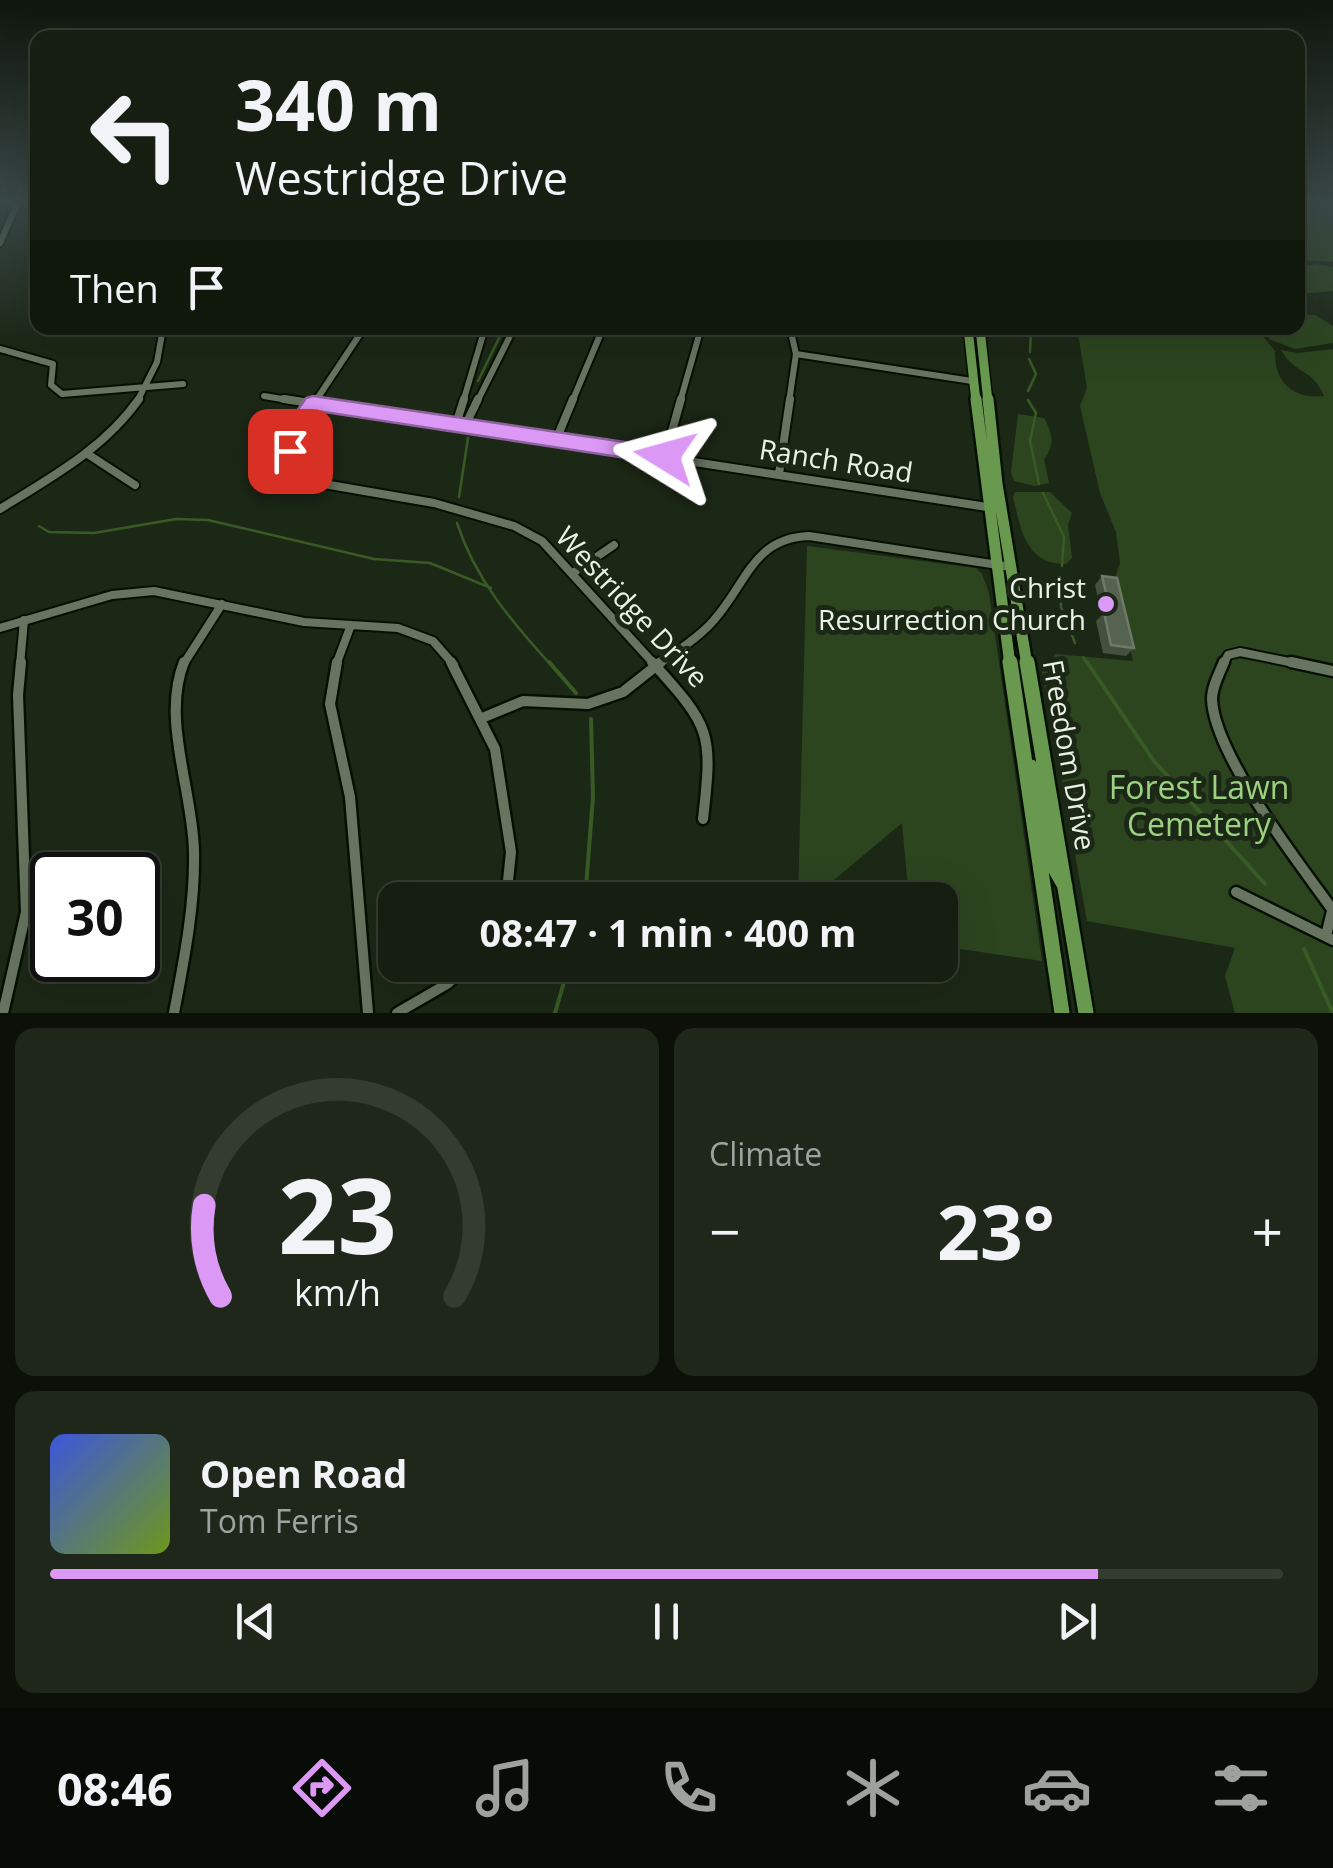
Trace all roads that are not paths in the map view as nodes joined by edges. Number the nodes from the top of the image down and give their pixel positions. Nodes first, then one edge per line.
1 (161, 335) edge
2 (359, 335) edge
3 (483, 335) edge
4 (511, 335) edge
5 (600, 335) edge
6 (699, 335) edge
7 (792, 335) edge
8 (969, 335) edge
9 (981, 335) edge
10 (0, 349) edge
11 (796, 354) junction
12 (972, 381) junction
13 (183, 384) dead end
14 (146, 386) junction
15 (264, 396) dead end
16 (313, 403) junction
17 (456, 424) junction
18 (466, 426) junction
19 (556, 440) junction
20 (86, 453) junction
21 (665, 456) junction
22 (779, 474) junction
23 (134, 485) dead end
24 (987, 506) junction
25 (0, 509) edge
26 (614, 545) dead end
27 (1003, 566) junction
28 (572, 573) junction
29 (222, 604) junction
30 (24, 620) junction
31 (351, 625) junction
32 (0, 628) edge
33 (658, 666) junction
34 (1333, 671) edge
35 (482, 718) junction
36 (1022, 744) junction
37 (702, 819) dead end
38 (509, 882) edge
39 (1065, 886) junction
40 (1236, 892) dead end
41 (1332, 908) edge
42 (1330, 938) edge
43 (449, 982) edge
44 (3, 1013) edge
45 (174, 1013) edge
46 (368, 1013) edge
47 (397, 1013) edge
48 (1062, 1013) edge
49 (1086, 1013) edge

1 - 14 street
2 - 16 street, Westridge Drive
3 - 17 street
4 - 18 street
5 - 19 street
6 - 21 street
7 - 11 street
8 - 12 main road, Freedom Drive
9 - 27 main road, Freedom Drive
10 - 14 street
11 - 12 street
11 - 22 street
12 - 24 main road, Freedom Drive
13 - 14 street
14 - 20 street
15 - 16 street, Ranch Road
16 - 17 street, Ranch Road
16 - 28 street, Westridge Drive
17 - 18 street, Ranch Road
18 - 19 street, Ranch Road
19 - 21 street, Ranch Road
20 - 23 street
20 - 25 street
21 - 22 street, Ranch Road
22 - 24 street, Ranch Road
24 - 27 main road, Freedom Drive
26 - 28 street
27 - 33 street
27 - 36 main road, Freedom Drive
27 - 39 main road, Freedom Drive
28 - 33 street, Westridge Drive
29 - 30 street
29 - 31 street
29 - 45 street
30 - 32 street
30 - 44 street
31 - 35 street
31 - 46 street
33 - 35 street
33 - 37 street, Westridge Drive
34 - 41 street
35 - 38 street
36 - 39 main road
36 - 48 main road, Freedom Drive
39 - 49 main road, Freedom Drive
40 - 42 street
41 - 42 street
43 - 47 street

